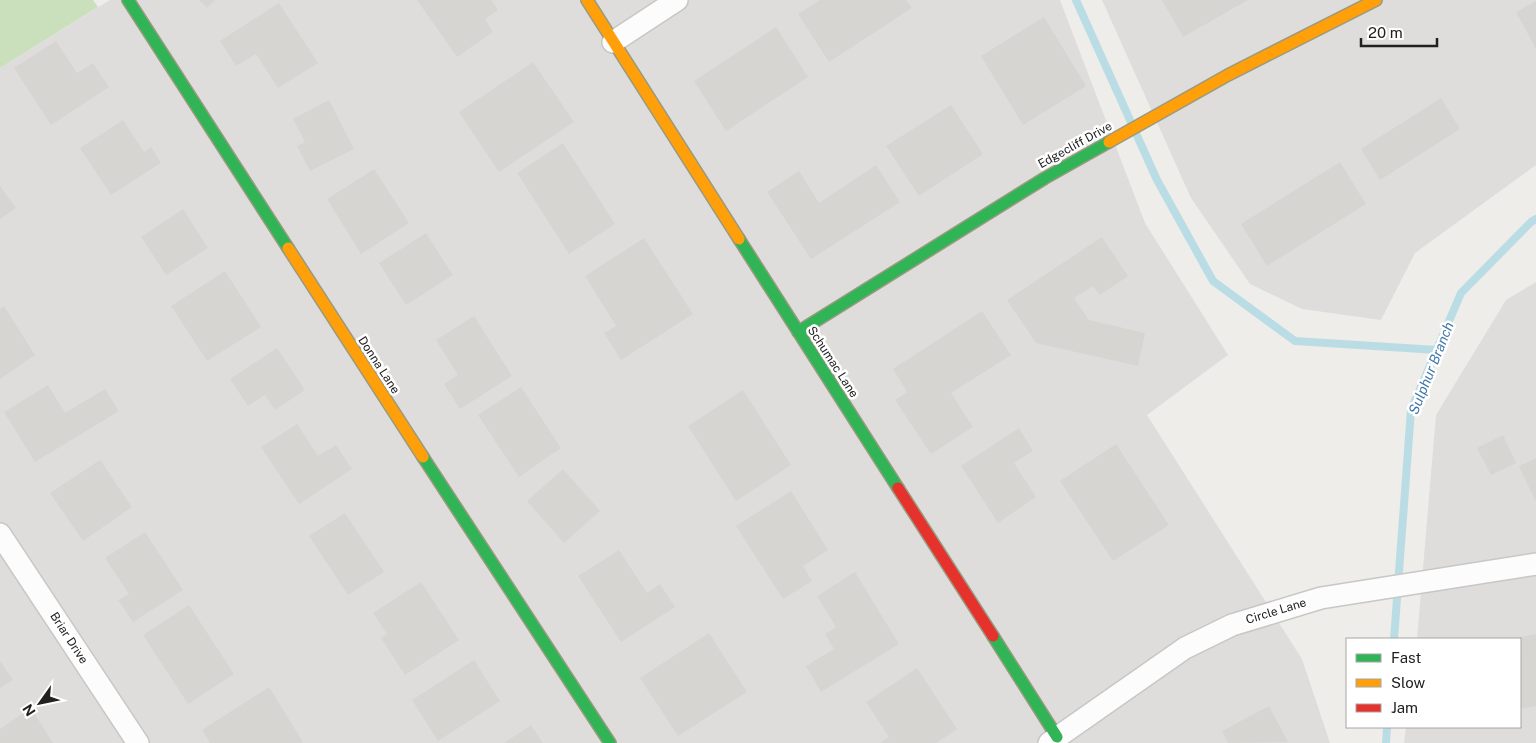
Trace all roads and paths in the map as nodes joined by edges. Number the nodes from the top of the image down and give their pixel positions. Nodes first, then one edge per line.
1 (128, 0) edge
2 (586, 0) edge
3 (677, 0) edge
4 (1376, 0) edge
5 (613, 42) junction
6 (798, 332) junction
7 (0, 534) edge
8 (1536, 564) edge
9 (1053, 740) edge
10 (138, 743) edge
11 (610, 743) edge

1 - 11 street, Donna Lane
2 - 5 street, Schumac Lane
3 - 5 street
4 - 6 street, Edgecliff Drive
5 - 6 street, Schumac Lane
6 - 9 street, Schumac Lane
7 - 10 street, Briar Drive
8 - 9 street, Circle Lane

